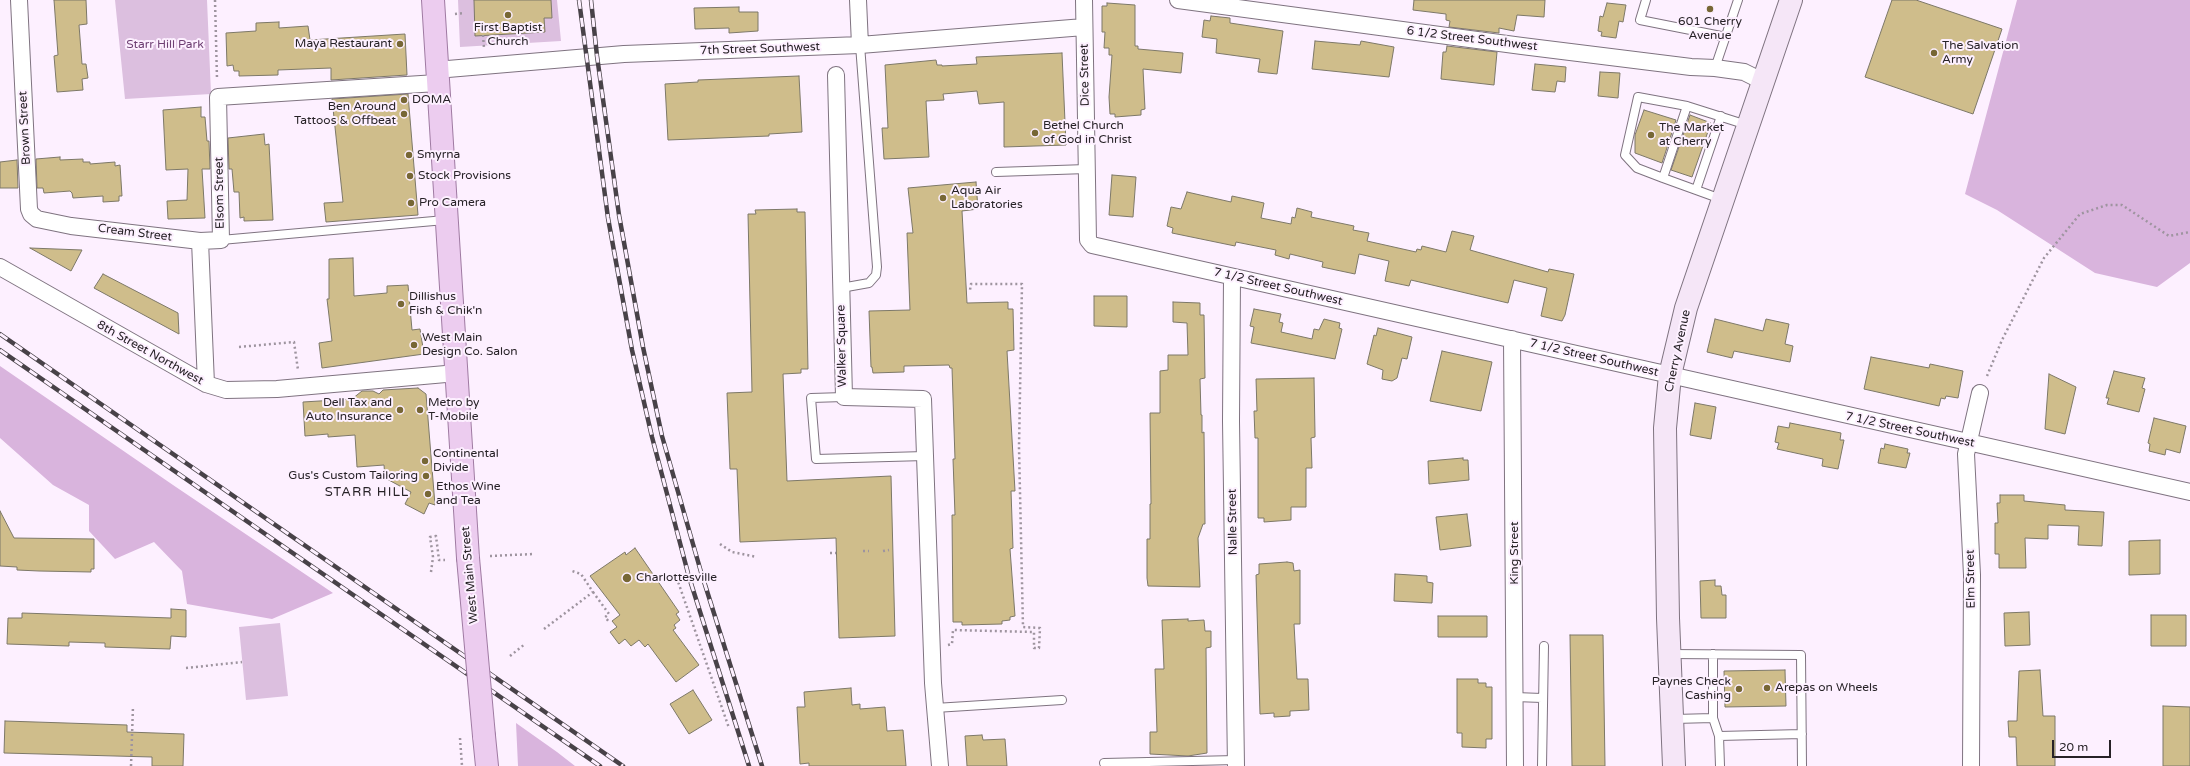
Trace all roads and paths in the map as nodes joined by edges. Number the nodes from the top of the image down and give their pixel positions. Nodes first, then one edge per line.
1 (19, 0) edge
2 (215, 0) edge
3 (433, 0) edge
4 (858, 0) edge
5 (1084, 0) edge
6 (1178, 0) edge
7 (1646, 0) edge
8 (1738, 0) edge
9 (1791, 0) edge
10 (464, 13) dead end
11 (454, 14) dead end
12 (1084, 27) junction
13 (483, 35) dead end
14 (1726, 37) junction
15 (860, 45) junction
16 (484, 48) dead end
17 (1715, 68) junction
18 (836, 75) dead end
19 (436, 77) junction
20 (1764, 82) junction
21 (218, 97) junction
22 (1687, 106) junction
23 (1721, 116) junction
24 (1748, 125) junction
25 (1087, 169) junction
26 (996, 172) dead end
27 (1663, 178) junction
28 (1696, 190) junction
29 (1723, 200) junction
30 (446, 220) junction
31 (71, 226) joint
32 (2190, 232) edge
33 (221, 240) junction
34 (200, 241) junction
35 (1092, 245) joint
36 (0, 267) edge
37 (1232, 277) junction
38 (841, 288) junction
39 (970, 290) dead end
40 (1512, 339) junction
41 (239, 347) dead end
42 (457, 373) junction
43 (1670, 375) junction
44 (206, 384) junction
45 (300, 387) junction
46 (1980, 393) joint
47 (844, 397) junction
48 (1968, 443) junction
49 (925, 456) junction
50 (2190, 492) edge
51 (720, 544) dead end
52 (889, 550) dead end
53 (869, 551) dead end
54 (883, 551) dead end
55 (863, 552) dead end
56 (830, 553) dead end
57 (836, 553) dead end
58 (534, 554) dead end
59 (490, 556) dead end
60 (757, 557) dead end
61 (445, 560) dead end
62 (572, 571) dead end
63 (431, 572) dead end
64 (675, 573) dead end
65 (593, 592) junction
66 (610, 623) dead end
67 (544, 629) dead end
68 (525, 644) dead end
69 (941, 645) dead end
70 (1544, 646) dead end
71 (1670, 654) junction
72 (1712, 654) junction
73 (510, 656) dead end
74 (242, 662) dead end
75 (186, 668) dead end
76 (1515, 697) junction
77 (1542, 698) junction
78 (1062, 700) dead end
79 (133, 706) dead end
80 (935, 708) junction
81 (1713, 718) junction
82 (1672, 719) junction
83 (729, 728) dead end
84 (1802, 734) junction
85 (1719, 736) junction
86 (460, 738) dead end
87 (1104, 763) dead end
88 (1236, 763) edge
89 (131, 766) edge
90 (462, 766) edge
91 (486, 766) edge
92 (940, 766) edge
93 (1516, 766) edge
94 (1542, 766) edge
95 (1674, 766) edge
96 (1720, 766) edge
97 (1802, 766) edge
98 (1971, 766) edge

1 - 31 street, Brown Street
2 - 21 path
3 - 19 main road, West Main Street
4 - 15 street
5 - 12 street, Dice Street
6 - 17 street, 6 1/2 Street Southwest
7 - 14 lane
8 - 14 lane
9 - 20 main road, Cherry Avenue
10 - 11 path
12 - 15 street, 7th Street Southwest
12 - 25 street, Dice Street
13 - 16 path
14 - 17 lane
15 - 19 street, 7th Street Southwest
15 - 38 lane
17 - 20 street, 6 1/2 Street Southwest
18 - 38 street, Walker Square
19 - 21 street, 7th Street Southwest
19 - 30 main road, West Main Street
20 - 24 main road, Cherry Avenue
21 - 33 street, Elsom Street
22 - 23 lane
22 - 27 lane
22 - 27 lane
23 - 24 lane
23 - 28 lane
24 - 29 main road, Cherry Avenue
25 - 26 lane
25 - 35 street, Dice Street
27 - 28 lane
28 - 29 lane
29 - 43 main road, Cherry Avenue
30 - 33 lane
30 - 42 main road, West Main Street
31 - 34 street, Cream Street
32 - 46 path
33 - 34 street, Elsom Street
34 - 44 street
35 - 37 street, 7 1/2 Street Southwest
36 - 44 street, 8th Street Northwest
37 - 40 street, 7 1/2 Street Southwest
37 - 88 street, Nalle Street
38 - 47 street, Walker Square
39 - 69 path
40 - 43 street, 7 1/2 Street Southwest
40 - 76 street, King Street
41 - 45 path
42 - 45 street, 8th Street Northwest
42 - 91 main road, West Main Street, bridge
43 - 48 street, 7 1/2 Street Southwest
43 - 71 main road, Cherry Avenue
44 - 45 street, 8th Street Northwest
46 - 48 street, Elm Street
47 - 49 street, Walker Square
47 - 49 lane
48 - 50 street, 7 1/2 Street Southwest
48 - 98 street, Elm Street
49 - 80 street, Walker Square
51 - 60 path
52 - 54 path
53 - 55 path
56 - 57 path
58 - 59 path
61 - 63 path
62 - 65 path
64 - 83 path
65 - 66 path
65 - 67 path
68 - 73 path
70 - 77 lane
71 - 72 lane
71 - 82 main road, Cherry Avenue
72 - 81 lane
72 - 84 lane
74 - 75 path
76 - 77 lane
76 - 93 street, King Street
77 - 94 lane
78 - 80 lane
79 - 89 path
80 - 92 street, Walker Square
81 - 82 lane
81 - 85 lane
82 - 95 main road, Cherry Avenue
84 - 85 lane
84 - 97 lane
85 - 96 lane
86 - 90 path
87 - 88 lane

